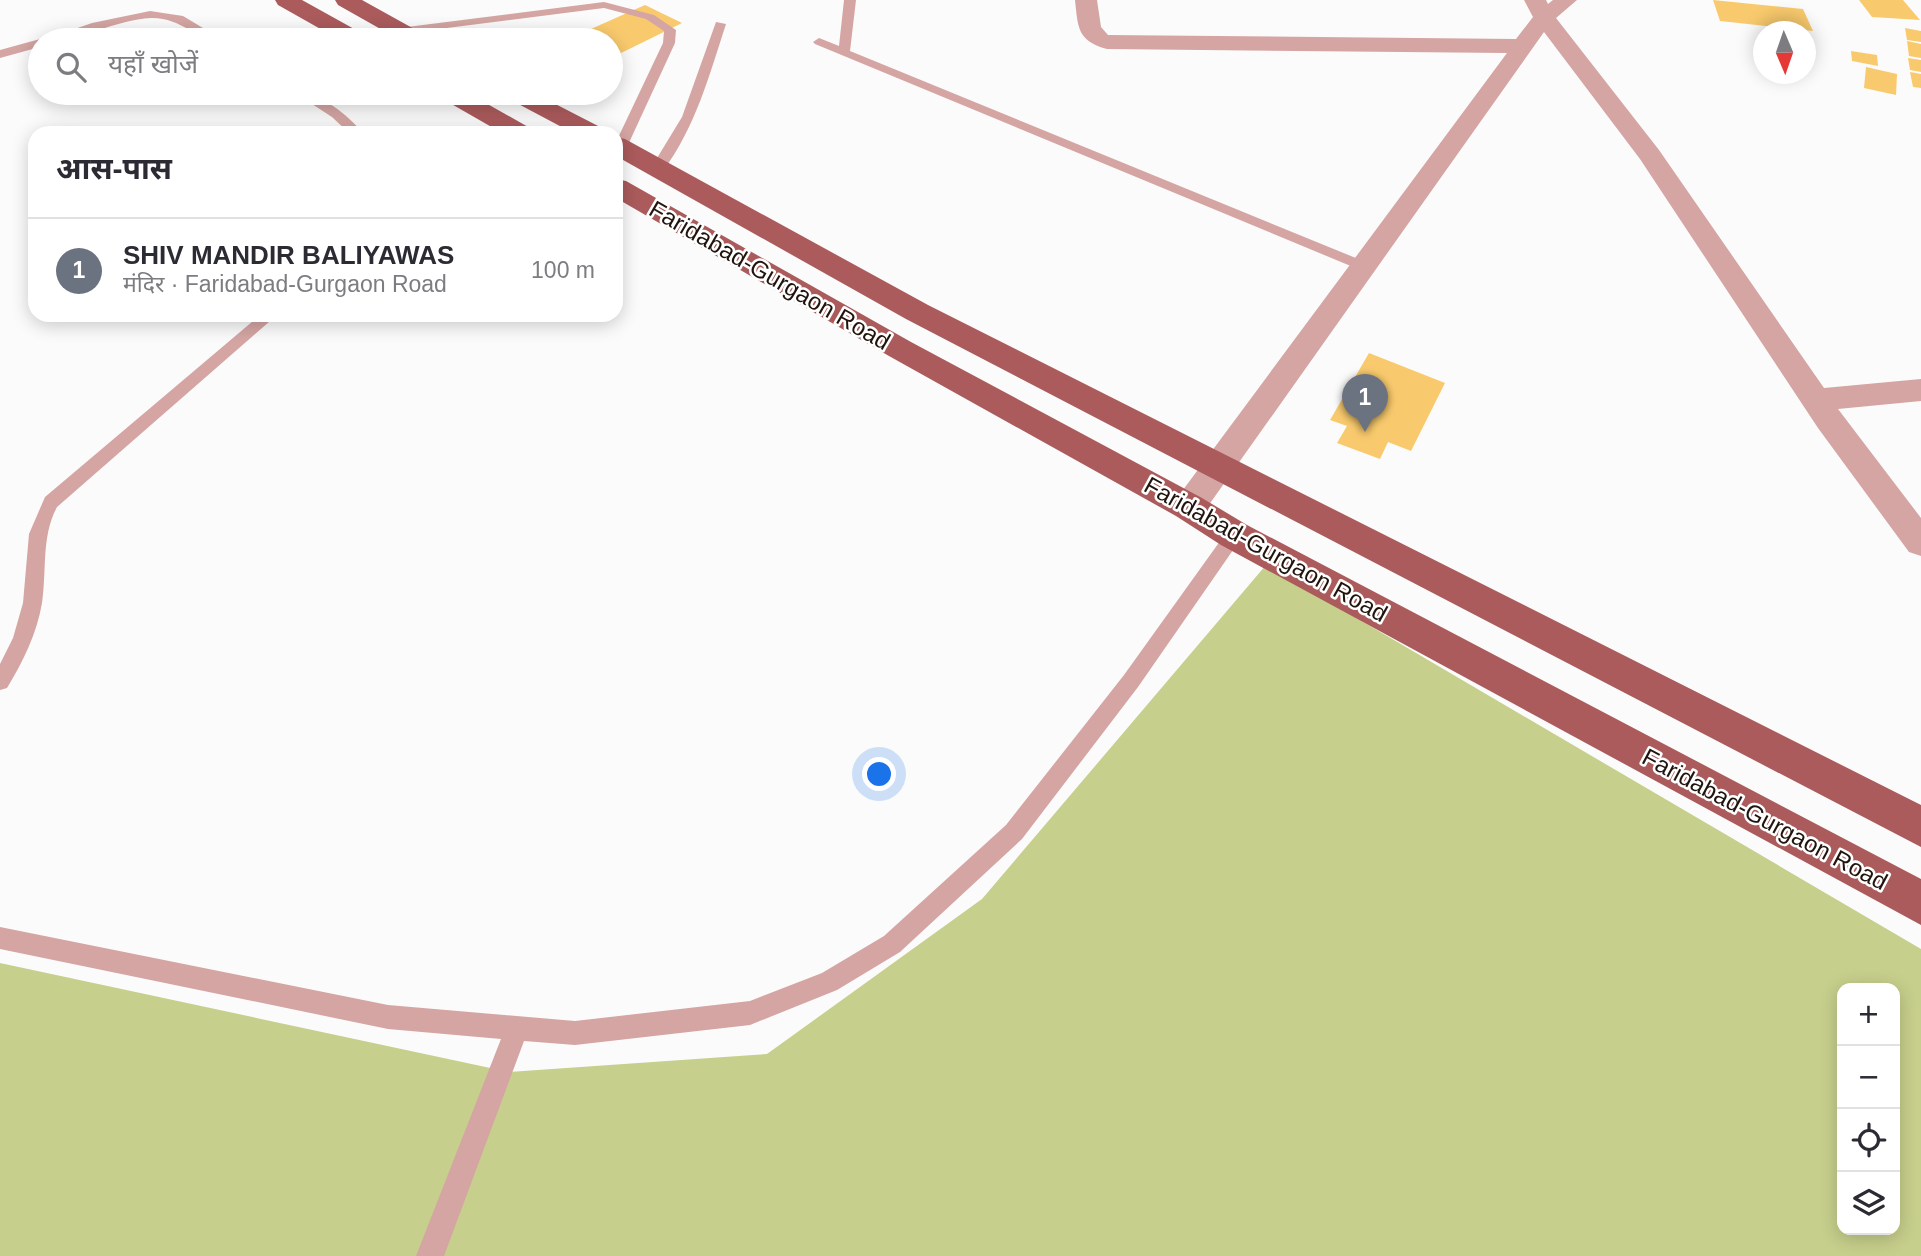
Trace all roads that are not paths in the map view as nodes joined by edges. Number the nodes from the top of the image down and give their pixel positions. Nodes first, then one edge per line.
1 (286, 0) edge
2 (346, 0) edge
3 (850, 0) edge
4 (1086, 0) edge
5 (1548, 6) edge
6 (720, 24) dead end
7 (95, 28) edge
8 (196, 28) edge
9 (336, 28) edge
10 (394, 28) edge
11 (459, 28) edge
12 (819, 42) dead end
13 (28, 46) edge
14 (1525, 46) junction
15 (844, 52) junction
16 (0, 54) edge
17 (321, 105) edge
18 (471, 105) edge
19 (539, 105) edge
20 (349, 126) edge
21 (509, 126) edge
22 (579, 126) edge
23 (619, 126) edge
24 (623, 149) edge
25 (658, 168) junction
26 (623, 191) edge
27 (1363, 266) junction
28 (261, 322) edge
29 (1921, 390) edge
30 (1816, 400) junction
31 (1217, 466) junction
32 (1189, 506) junction
33 (1234, 535) junction
34 (1921, 544) edge
35 (0, 682) edge
36 (1921, 827) edge
37 (1921, 904) edge
38 (0, 937) edge
39 (517, 1028) junction
40 (429, 1256) edge

1 - 9 main road
2 - 10 main road
3 - 15 lane
4 - 14 street
5 - 14 street
5 - 30 street
6 - 25 lane
7 - 8 lane
11 - 23 lane
12 - 15 lane
13 - 16 lane
14 - 27 street
15 - 27 lane
17 - 20 lane
18 - 21 main road
19 - 22 main road, Faridabad-Gurgaon Road
24 - 25 main road, Faridabad-Gurgaon Road
25 - 31 main road, Faridabad-Gurgaon Road
26 - 32 main road, Faridabad-Gurgaon Road
27 - 31 street
28 - 35 lane
29 - 30 street
30 - 34 street
31 - 32 street
31 - 36 main road, Faridabad-Gurgaon Road
32 - 33 main road, Faridabad-Gurgaon Road
33 - 37 main road, Faridabad-Gurgaon Road
33 - 39 lane
38 - 39 lane
39 - 40 lane

